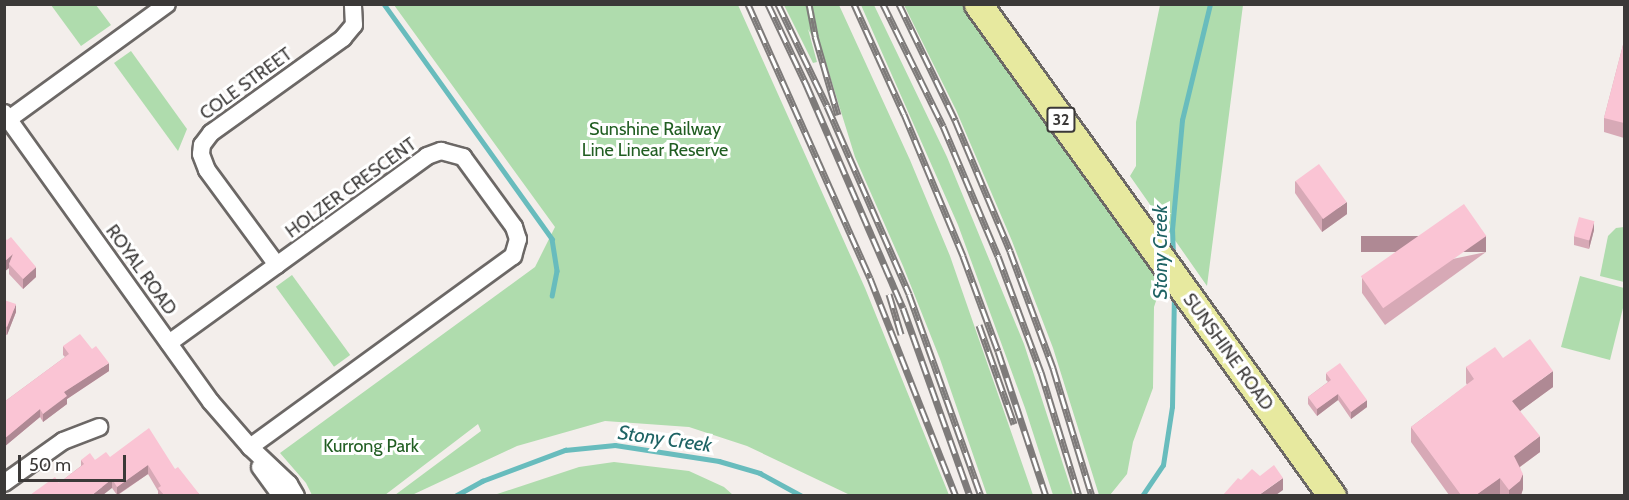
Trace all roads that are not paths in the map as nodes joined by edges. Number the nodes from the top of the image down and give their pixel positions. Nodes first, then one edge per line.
1 (167, 4) edge
2 (353, 4) edge
3 (978, 4) edge
4 (7, 116) edge
5 (277, 265) junction
6 (169, 343) junction
7 (99, 427) dead end
8 (250, 447) junction
9 (4, 483) edge
10 (281, 495) edge
11 (296, 495) edge
12 (1332, 495) edge

1 - 4 street
2 - 5 street, COLE STREET
3 - 12 main road, SUNSHINE ROAD / 32
4 - 6 street, ROYAL ROAD
5 - 6 street, HOLZER CRESCENT
5 - 8 street, HOLZER CRESCENT
6 - 8 street, ROYAL ROAD
7 - 9 street
8 - 10 street, ROYAL ROAD
8 - 11 street, ROYAL ROAD

